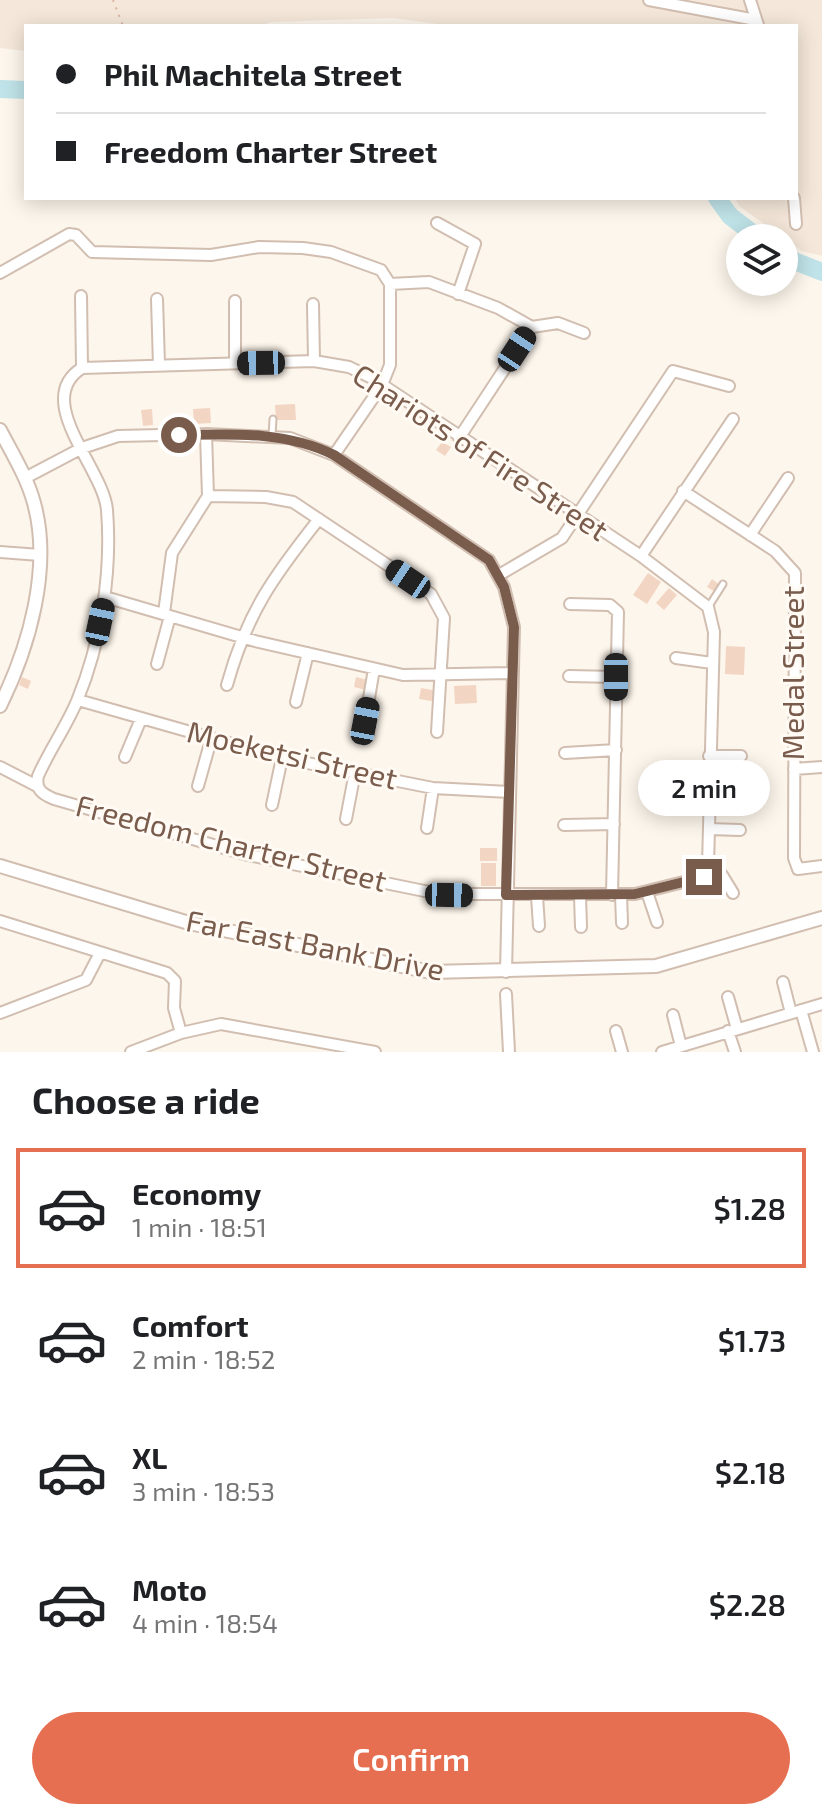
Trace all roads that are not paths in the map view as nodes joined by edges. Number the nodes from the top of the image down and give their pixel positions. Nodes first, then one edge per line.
1 (649, 0) edge
2 (750, 0) edge
3 (757, 23) edge
4 (794, 200) edge
5 (437, 223) dead end
6 (796, 224) dead end
7 (0, 273) edge
8 (390, 284) junction
9 (458, 294) junction
10 (81, 296) dead end
11 (157, 299) dead end
12 (235, 301) dead end
13 (313, 304) dead end
14 (532, 327) junction
15 (584, 333) dead end
16 (314, 361) junction
17 (235, 363) junction
18 (159, 365) junction
19 (82, 368) junction
20 (382, 385) junction
21 (729, 386) dead end
22 (273, 419) dead end
23 (733, 419) dead end
24 (0, 430) edge
25 (206, 434) junction
26 (272, 436) junction
27 (459, 438) junction
28 (82, 448) junction
29 (334, 455) junction
30 (25, 478) junction
31 (788, 478) dead end
32 (683, 491) junction
33 (208, 496) junction
34 (577, 516) junction
35 (319, 519) junction
36 (750, 535) junction
37 (0, 552) edge
38 (40, 555) junction
39 (641, 556) junction
40 (499, 575) junction
41 (723, 584) dead end
42 (105, 597) junction
43 (570, 604) dead end
44 (708, 607) junction
45 (167, 614) junction
46 (240, 637) junction
47 (308, 653) junction
48 (676, 658) dead end
49 (712, 663) junction
50 (157, 664) dead end
51 (374, 669) junction
52 (513, 673) junction
53 (443, 676) junction
54 (569, 676) dead end
55 (616, 677) junction
56 (227, 685) dead end
57 (78, 700) junction
58 (296, 702) dead end
59 (0, 706) edge
60 (141, 719) junction
61 (365, 721) dead end
62 (437, 732) dead end
63 (211, 740) junction
64 (616, 750) junction
65 (565, 753) dead end
66 (709, 756) junction
67 (741, 756) dead end
68 (125, 757) dead end
69 (282, 758) junction
70 (0, 767) edge
71 (822, 767) edge
72 (794, 769) junction
73 (355, 772) junction
74 (37, 786) junction
75 (198, 786) dead end
76 (433, 788) junction
77 (509, 792) junction
78 (741, 793) dead end
79 (709, 794) junction
80 (272, 805) dead end
81 (346, 819) dead end
82 (614, 824) junction
83 (564, 825) dead end
84 (427, 828) dead end
85 (709, 829) junction
86 (740, 830) dead end
87 (0, 866) edge
88 (822, 866) edge
89 (706, 873) junction
90 (647, 892) junction
91 (733, 893) dead end
92 (506, 895) junction
93 (617, 895) junction
94 (537, 896) junction
95 (580, 896) junction
96 (822, 918) edge
97 (0, 921) edge
98 (657, 922) dead end
99 (622, 923) dead end
100 (539, 926) dead end
101 (581, 927) dead end
102 (100, 953) junction
103 (506, 972) junction
104 (783, 982) dead end
105 (506, 994) dead end
106 (728, 997) dead end
107 (822, 1004) edge
108 (796, 1012) junction
109 (0, 1013) edge
110 (673, 1015) dead end
111 (733, 1030) junction
112 (616, 1031) dead end
113 (181, 1033) junction
114 (681, 1046) junction
115 (131, 1052) edge
116 (375, 1052) edge
117 (509, 1052) edge
118 (622, 1052) edge
119 (662, 1052) edge
120 (735, 1052) edge
121 (813, 1052) edge

1 - 3 street
2 - 3 street
4 - 6 street
5 - 9 street
7 - 8 street
8 - 9 street
8 - 20 street
9 - 14 street
10 - 19 street
11 - 18 street
12 - 17 street
13 - 16 street
14 - 15 street
14 - 27 street
16 - 17 street, Chariots of Fire Street
16 - 20 street, Chariots of Fire Street
17 - 18 street, Chariots of Fire Street
18 - 19 street, Chariots of Fire Street
19 - 28 street
20 - 27 street, Chariots of Fire Street
20 - 29 street
21 - 34 street
22 - 26 lane
23 - 32 street
24 - 30 street
25 - 26 street
25 - 28 street
25 - 33 street
26 - 29 street
27 - 34 street, Chariots of Fire Street
28 - 30 street
28 - 42 street, Freedom Charter Street
29 - 40 street
30 - 38 street
31 - 36 street
32 - 36 street, Medal Street
32 - 39 street
33 - 35 street
33 - 45 street
34 - 39 street, Chariots of Fire Street
34 - 40 street
35 - 46 street
35 - 53 street
36 - 72 street, Medal Street
37 - 38 street
38 - 59 street
39 - 44 street, Chariots of Fire Street
40 - 52 street
41 - 44 lane
42 - 45 street
42 - 57 street, Freedom Charter Street
43 - 55 street
44 - 49 street
45 - 46 street
45 - 50 street
46 - 47 street
46 - 56 street
47 - 51 street
47 - 58 street
48 - 49 street
49 - 66 street
51 - 53 street
51 - 61 street
52 - 53 street
52 - 77 street
53 - 62 street
54 - 55 street
55 - 64 street
57 - 60 street, Moeketsi Street
57 - 74 street, Freedom Charter Street
60 - 63 street, Moeketsi Street
60 - 68 street
63 - 69 street, Moeketsi Street
63 - 75 street
64 - 65 street
64 - 82 street
66 - 67 street
66 - 79 street
69 - 73 street, Moeketsi Street
69 - 80 street
70 - 74 street
71 - 72 street
72 - 88 street, Medal Street
73 - 76 street, Moeketsi Street
73 - 81 street
74 - 92 street, Freedom Charter Street
76 - 77 street, Moeketsi Street
76 - 84 street
77 - 92 street
78 - 79 street
79 - 85 street
82 - 83 street
82 - 93 street
85 - 86 street
85 - 89 street
87 - 103 street, Far East Bank Drive
89 - 90 street, Freedom Charter Street
89 - 91 street
90 - 93 street, Freedom Charter Street
90 - 98 street
92 - 94 street, Freedom Charter Street
92 - 103 street
93 - 95 street, Freedom Charter Street
93 - 99 street
94 - 95 street, Freedom Charter Street
94 - 100 street
95 - 101 street
96 - 103 street, Far East Bank Drive
97 - 102 street
102 - 109 street
102 - 113 street
104 - 108 street
105 - 117 street
106 - 111 street
107 - 108 street
108 - 111 street
108 - 121 street
110 - 114 street
111 - 114 street
111 - 120 street
112 - 118 street
113 - 115 street
113 - 116 street
114 - 119 street

